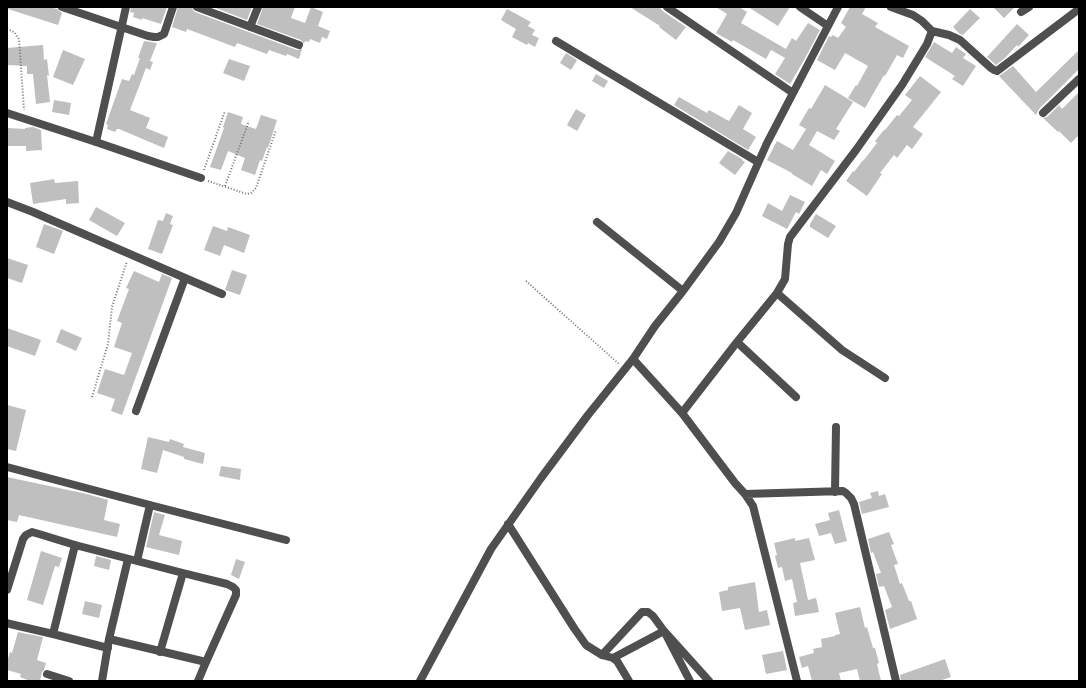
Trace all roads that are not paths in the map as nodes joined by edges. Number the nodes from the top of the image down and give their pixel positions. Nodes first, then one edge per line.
1 (62, 7) edge
2 (126, 7) edge
3 (172, 7) edge
4 (197, 7) edge
5 (258, 7) edge
6 (666, 7) edge
7 (800, 7) edge
8 (838, 7) edge
9 (891, 7) edge
10 (1029, 7) edge
11 (1079, 9) edge
12 (1021, 12) dead end
13 (828, 26) junction
14 (121, 27) junction
15 (250, 27) junction
16 (932, 30) junction
17 (556, 42) dead end
18 (298, 45) dead end
19 (1079, 79) edge
20 (793, 93) junction
21 (7, 113) edge
22 (1044, 113) dead end
23 (96, 142) junction
24 (758, 162) junction
25 (201, 178) road end
26 (7, 202) edge
27 (597, 222) dead end
28 (185, 278) junction
29 (683, 291) junction
30 (777, 293) junction
31 (222, 294) dead end
32 (737, 342) junction
33 (633, 359) junction
34 (885, 378) dead end
35 (796, 398) dead end
36 (136, 411) dead end
37 (682, 413) junction
38 (836, 427) dead end
39 (7, 467) edge
40 (835, 492) junction
41 (745, 494) junction
42 (150, 505) junction
43 (508, 524) junction
44 (286, 540) dead end
45 (75, 545) junction
46 (128, 559) junction
47 (137, 561) junction
48 (183, 573) junction
49 (7, 590) edge
50 (7, 622) edge
51 (664, 631) junction
52 (53, 634) junction
53 (109, 640) junction
54 (108, 648) junction
55 (160, 652) junction
56 (602, 656) junction
57 (613, 658) junction
58 (206, 662) junction
59 (47, 674) dead end
60 (69, 681) edge
61 (102, 681) edge
62 (198, 681) edge
63 (420, 681) edge
64 (629, 681) edge
65 (690, 681) edge
66 (709, 681) edge
67 (797, 681) edge
68 (896, 681) edge

1 - 14 street
2 - 14 street
3 - 14 street
4 - 15 street
5 - 15 street
6 - 20 street
7 - 13 street
8 - 13 street
9 - 16 street
10 - 12 street
11 - 16 street
13 - 20 street
14 - 23 street
15 - 18 street
16 - 30 street
17 - 24 street
19 - 22 street
20 - 24 street
21 - 23 street
23 - 25 street
24 - 29 street
26 - 28 street
27 - 29 street
28 - 31 street
28 - 36 street
29 - 33 street
30 - 32 street
30 - 34 street
32 - 35 street
32 - 37 street
33 - 37 street
33 - 43 street
37 - 41 street
38 - 40 street
39 - 42 street
40 - 41 street
40 - 68 street
41 - 67 street
42 - 44 street
42 - 47 street
43 - 56 street
43 - 63 street
45 - 46 street
45 - 49 street
45 - 52 street
46 - 47 street
46 - 53 street
47 - 48 street
48 - 55 street
48 - 58 street
50 - 52 street
51 - 56 street
51 - 57 street
51 - 65 street
51 - 66 street
52 - 54 street
53 - 54 street
53 - 55 street
54 - 61 street
55 - 58 street
56 - 57 street
57 - 64 street
58 - 62 street
59 - 60 street

